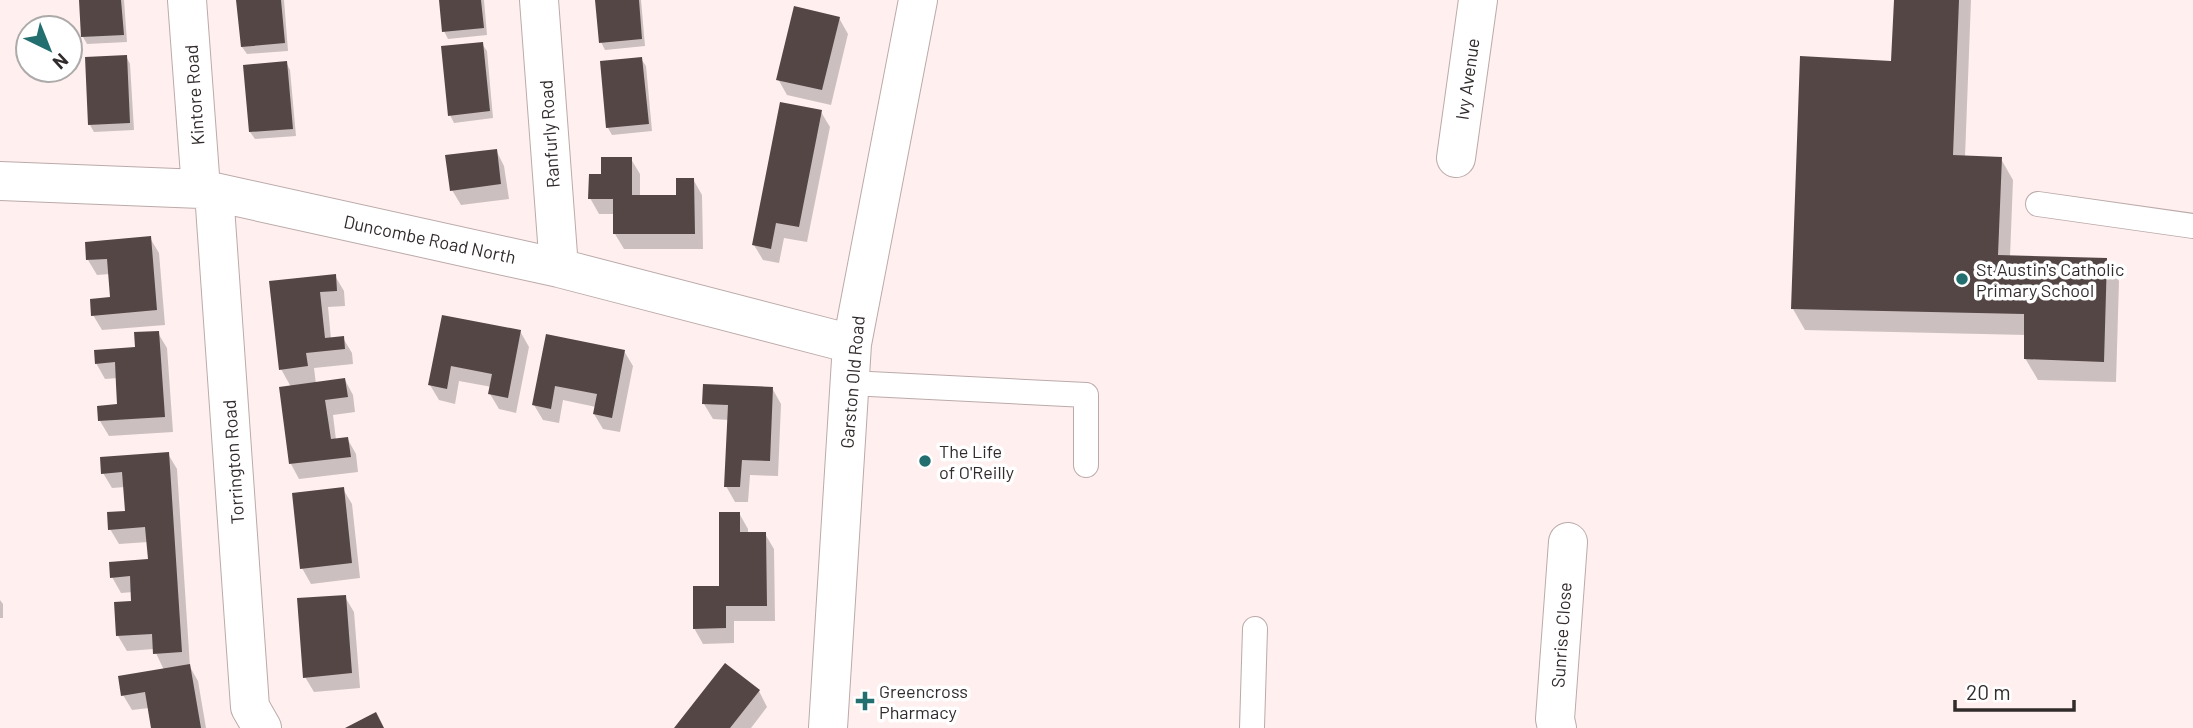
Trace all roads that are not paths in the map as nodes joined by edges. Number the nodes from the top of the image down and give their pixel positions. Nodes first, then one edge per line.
1 (187, 0) edge
2 (539, 0) edge
3 (918, 0) edge
4 (1478, 0) edge
5 (1456, 158) dead end
6 (0, 181) edge
7 (208, 191) junction
8 (2038, 204) dead end
9 (2193, 226) edge
10 (559, 268) junction
11 (852, 344) junction
12 (850, 383) junction
13 (1086, 465) dead end
14 (1568, 542) dead end
15 (1255, 629) dead end
16 (262, 728) edge
17 (828, 728) edge
18 (1252, 728) edge
19 (1558, 728) edge

1 - 7 street, Kintore Road
2 - 10 street, Ranfurly Road
3 - 11 street, Garston Old Road
4 - 5 street, Ivy Avenue
6 - 7 street, Duncombe Road North
7 - 10 street, Duncombe Road North
7 - 16 street, Torrington Road
8 - 9 lane
10 - 11 street, Duncombe Road North
11 - 12 street, Garston Old Road
12 - 13 lane
12 - 17 street, Garston Old Road
14 - 19 street, Sunrise Close
15 - 18 lane

